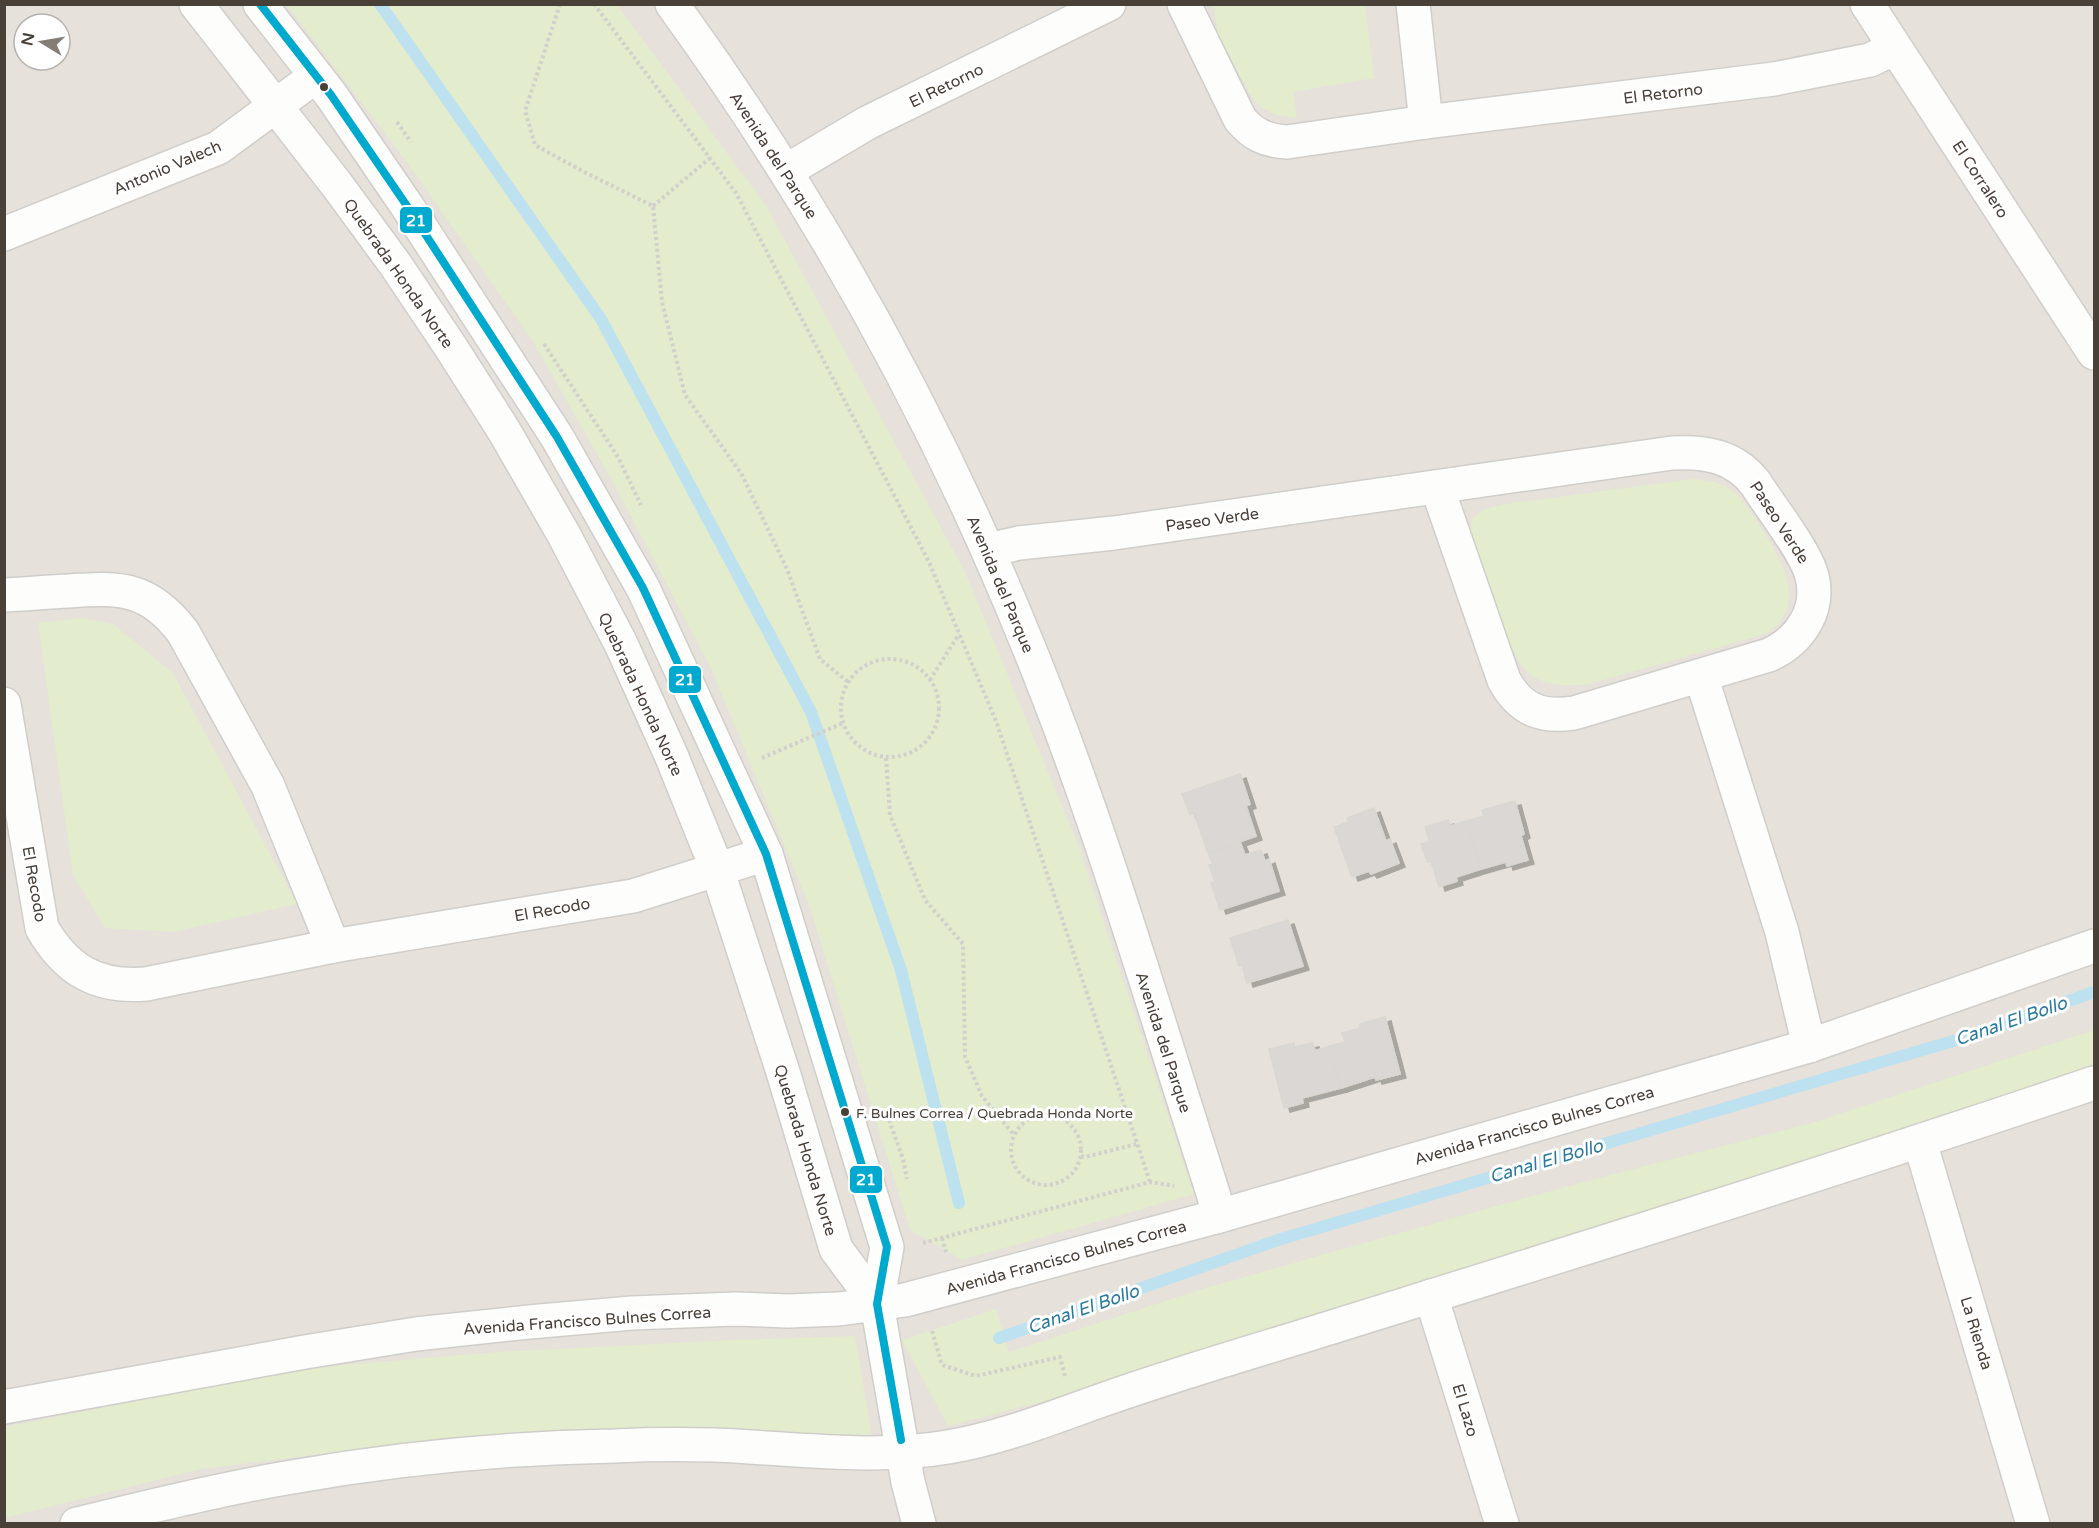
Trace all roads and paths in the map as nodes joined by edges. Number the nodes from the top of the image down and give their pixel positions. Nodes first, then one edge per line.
1 (196, 4) edge
2 (260, 4) edge
3 (560, 4) edge
4 (594, 4) edge
5 (672, 4) edge
6 (1109, 4) edge
7 (1184, 4) edge
8 (1413, 4) edge
9 (1867, 4) edge
10 (1895, 48) junction
11 (316, 76) junction
12 (274, 106) junction
13 (1426, 122) junction
14 (710, 158) junction
15 (786, 171) junction
16 (653, 206) junction
17 (4, 234) edge
18 (2094, 353) edge
19 (1437, 487) junction
20 (988, 550) junction
21 (4, 595) edge
22 (960, 634) junction
23 (1701, 676) junction
24 (930, 680) junction
25 (848, 682) junction
26 (4, 704) edge
27 (843, 723) junction
28 (762, 758) dead end
29 (886, 758) junction
30 (766, 854) junction
31 (717, 869) junction
32 (333, 946) junction
33 (2094, 946) edge
34 (1809, 1046) junction
35 (2094, 1083) edge
36 (1014, 1135) junction
37 (1920, 1142) junction
38 (1137, 1144) junction
39 (1081, 1156) junction
40 (1150, 1182) junction
41 (1216, 1205) junction
42 (942, 1238) junction
43 (887, 1247) junction
44 (958, 1287) junction
45 (1431, 1296) junction
46 (877, 1304) junction
47 (928, 1320) dead end
48 (4, 1407) edge
49 (1072, 1410) junction
50 (903, 1453) junction
51 (77, 1524) edge
52 (919, 1524) edge
53 (1502, 1524) edge
54 (2033, 1524) edge

1 - 12 street, Quebrada Honda Norte
2 - 11 street
3 - 16 path
4 - 14 path
5 - 15 street, Avenida del Parque
6 - 15 street, El Retorno
7 - 13 street, El Retorno
8 - 13 street
9 - 10 street, El Corralero
10 - 13 street, El Retorno
10 - 18 street, El Corralero
11 - 12 street, Antonio Valech
11 - 30 street
12 - 17 street, Antonio Valech
12 - 31 street, Quebrada Honda Norte
14 - 16 path
14 - 22 path
15 - 20 street, Avenida del Parque
16 - 25 path
19 - 20 street, Paseo Verde
19 - 23 street, Paseo Verde
19 - 23 street, Paseo Verde
20 - 41 street, Avenida del Parque
21 - 32 street
22 - 24 path
22 - 38 path
23 - 34 street
24 - 25 path
24 - 29 path
25 - 27 path
26 - 32 street, El Recodo
27 - 28 path
27 - 29 path
29 - 36 path
30 - 31 street, El Recodo
30 - 43 street
31 - 32 street, El Recodo
31 - 46 street, Quebrada Honda Norte
33 - 34 street, Avenida Francisco Bulnes Correa
34 - 41 street, Avenida Francisco Bulnes Correa
35 - 37 street
36 - 39 path
36 - 39 path
37 - 45 street
37 - 54 street, La Rienda
38 - 39 path
38 - 40 path
40 - 41 path
40 - 42 path
41 - 44 street, Avenida Francisco Bulnes Correa
42 - 43 path
42 - 44 path
43 - 46 street
44 - 46 street, Avenida Francisco Bulnes Correa
45 - 49 street
45 - 53 street, El Lazo
46 - 48 street, Avenida Francisco Bulnes Correa
46 - 50 street
47 - 49 path
49 - 50 street
50 - 51 street
50 - 52 street

